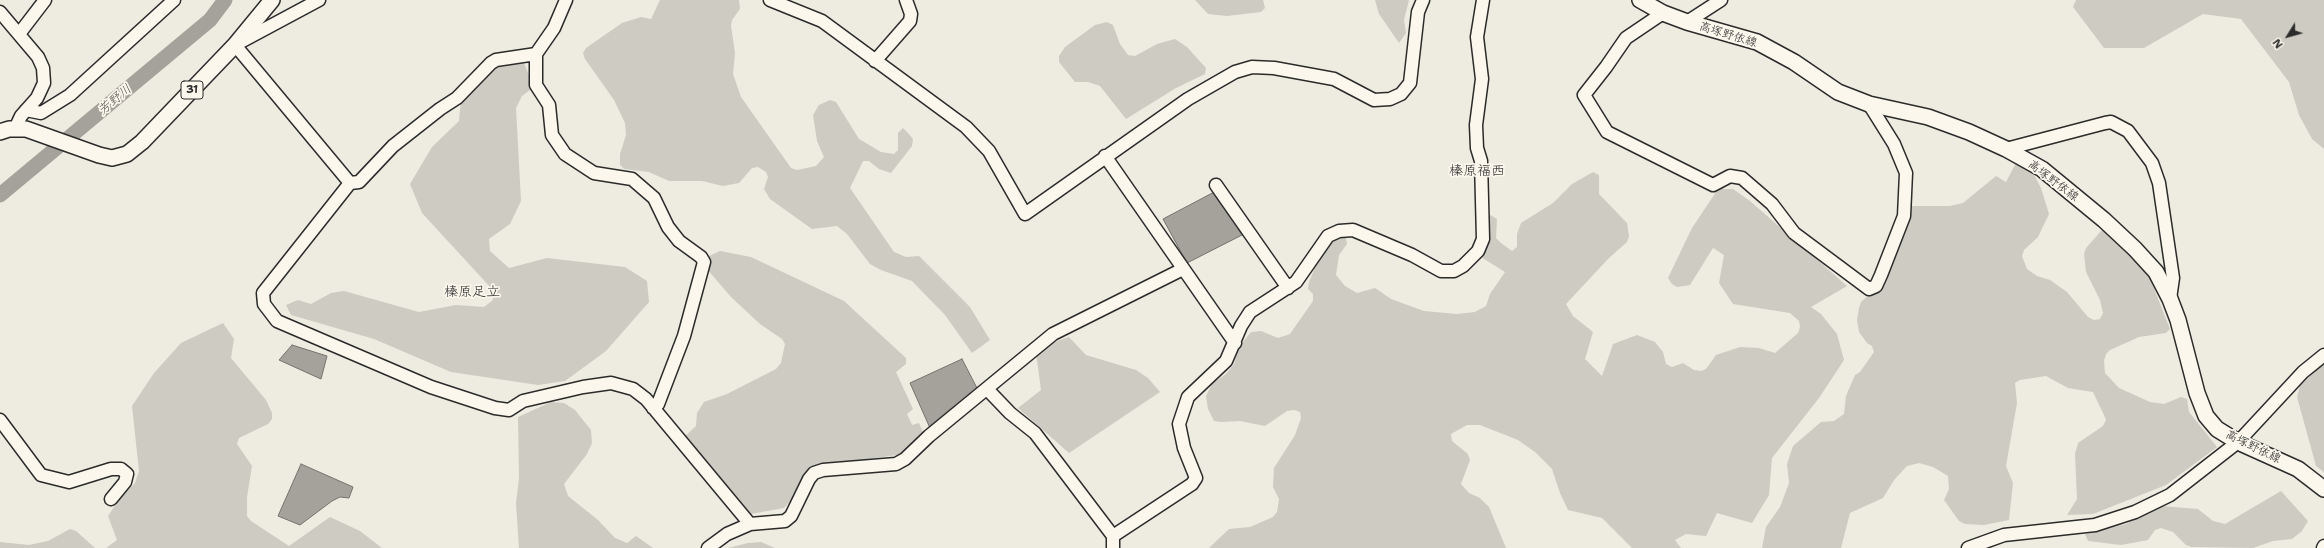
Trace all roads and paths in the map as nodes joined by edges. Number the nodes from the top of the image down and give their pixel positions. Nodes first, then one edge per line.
1 (45, 0) edge
2 (174, 0) edge
3 (272, 0) edge
4 (318, 0) edge
5 (566, 0) edge
6 (770, 0) edge
7 (906, 0) edge
8 (1423, 0) edge
9 (1483, 0) edge
10 (1640, 0) edge
11 (1721, 0) edge
12 (0, 12) edge
13 (1663, 13) junction
14 (1687, 22) junction
15 (19, 34) junction
16 (235, 45) junction
17 (536, 54) junction
18 (875, 61) junction
19 (1869, 104) junction
20 (26, 110) junction
21 (20, 129) junction
22 (0, 132) edge
23 (2006, 149) junction
24 (1105, 156) junction
25 (350, 183) junction
26 (1216, 185) dead end
27 (1183, 269) junction
28 (1288, 288) junction
29 (2170, 299) junction
30 (1235, 343) junction
31 (2324, 355) edge
32 (987, 388) junction
33 (653, 408) junction
34 (0, 420) edge
35 (2238, 442) junction
36 (2324, 489) edge
37 (111, 499) dead end
38 (750, 524) junction
39 (1113, 542) edge
40 (708, 548) edge
41 (1968, 548) edge

1 - 15 street
2 - 20 street
3 - 16 main road, 31
4 - 16 street
5 - 17 street
6 - 18 street
7 - 18 street
8 - 24 street
9 - 28 street
10 - 13 main road, 高塚野依線
11 - 14 street
12 - 15 street
13 - 14 main road, 高塚野依線
13 - 19 street
14 - 19 main road, 高塚野依線
15 - 20 street
16 - 21 main road, 31
16 - 25 street
17 - 25 street
17 - 33 street
18 - 24 street
19 - 23 main road, 高塚野依線
20 - 21 street
21 - 22 main road
23 - 29 main road, 高塚野依線
23 - 29 street
24 - 27 street
25 - 33 street
26 - 28 street
27 - 30 street
27 - 32 street
28 - 30 street
29 - 35 main road, 高塚野依線
30 - 39 street
31 - 35 street
32 - 38 street
32 - 39 street
33 - 38 street
34 - 37 street
35 - 36 main road, 高塚野依線
35 - 41 street
38 - 40 street

